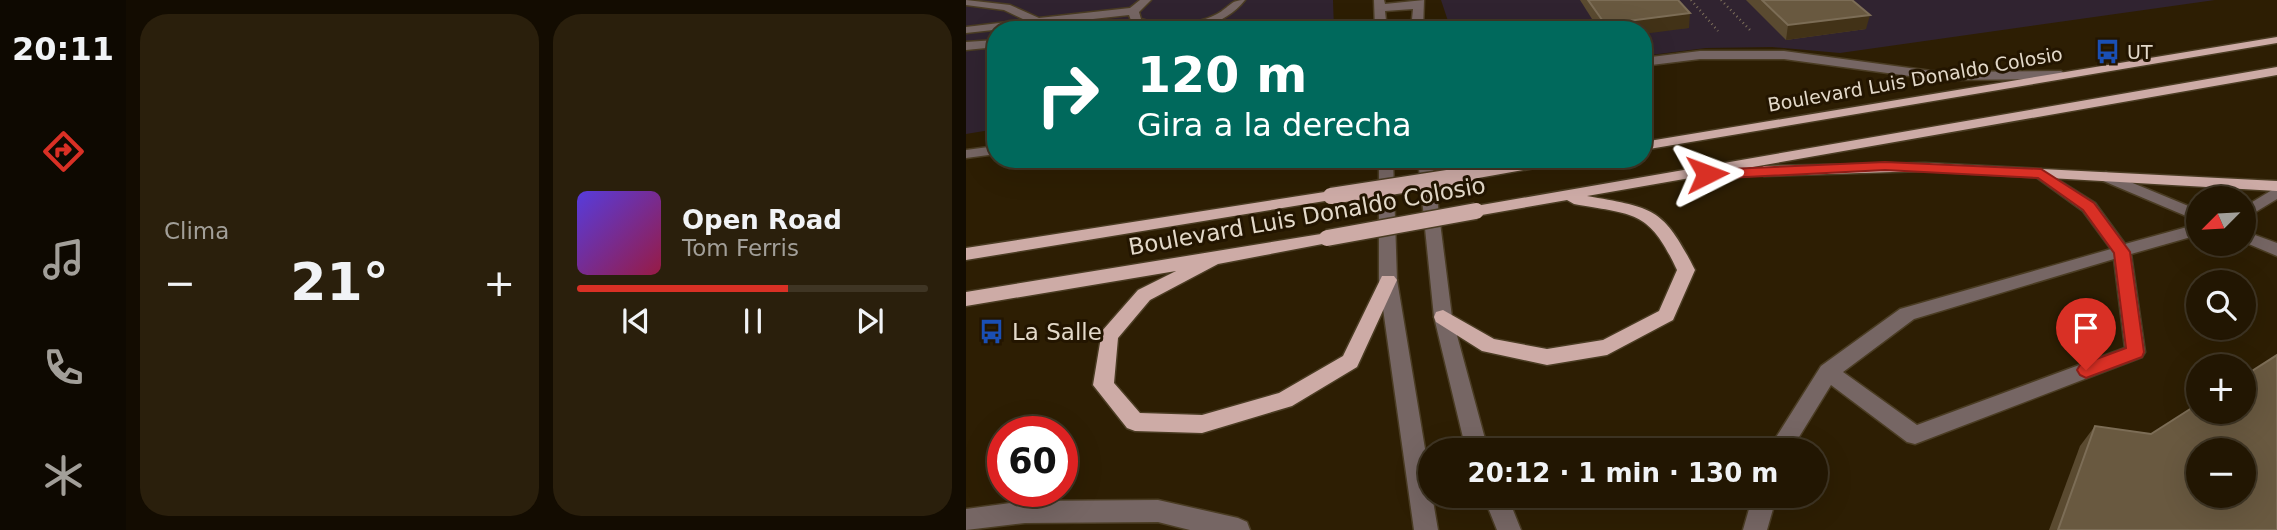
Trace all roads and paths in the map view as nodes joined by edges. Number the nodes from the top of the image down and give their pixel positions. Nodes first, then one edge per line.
1 (1146, 0) edge
2 (1240, 0) edge
3 (1690, 0) edge
4 (1721, 0) edge
5 (966, 2) edge
6 (1419, 2) edge
7 (1380, 4) edge
8 (1133, 11) junction
9 (1036, 21) edge
10 (1047, 21) edge
11 (1136, 21) edge
12 (1207, 21) edge
13 (1418, 21) edge
14 (987, 28) edge
15 (966, 30) edge
16 (2277, 40) edge
17 (987, 44) edge
18 (966, 46) edge
19 (1739, 55) junction
20 (1774, 55) junction
21 (1652, 61) edge
22 (2277, 71) edge
23 (2061, 75) junction
24 (1652, 144) edge
25 (987, 151) edge
26 (966, 154) edge
27 (1387, 168) edge
28 (1426, 168) edge
29 (1509, 168) edge
30 (2041, 174) junction
31 (1684, 176) junction
32 (2106, 177) junction
33 (2277, 186) edge
34 (2277, 192) edge
35 (1564, 197) junction
36 (2256, 206) edge
37 (2186, 211) edge
38 (2186, 233) edge
39 (2256, 241) edge
40 (2277, 250) edge
41 (2122, 252) junction
42 (966, 254) edge
43 (1214, 259) junction
44 (1388, 280) junction
45 (966, 299) edge
46 (1443, 317) junction
47 (1828, 372) junction
48 (1474, 438) edge
49 (1787, 438) edge
50 (1500, 508) edge
51 (1761, 508) edge
52 (966, 520) edge
53 (1238, 530) edge
54 (1426, 530) edge
55 (1509, 530) edge
56 (1755, 530) edge

1 - 8 street
2 - 12 street
3 - 19 path
4 - 20 path
5 - 9 street
6 - 7 street
6 - 13 street
8 - 10 street
8 - 11 street
14 - 15 street
16 - 23 main road, Boulevard Luis Donaldo Colosio
17 - 18 street
19 - 20 street
19 - 21 street
20 - 23 street
22 - 31 main road, Boulevard Luis Donaldo Colosio
23 - 24 main road, Boulevard Luis Donaldo Colosio
25 - 26 street
27 - 44 street
28 - 46 street
29 - 42 main road, Boulevard Luis Donaldo Colosio, bridge
30 - 31 main road
30 - 32 main road
30 - 41 street
31 - 35 main road, Boulevard Luis Donaldo Colosio
32 - 33 main road
32 - 37 street
34 - 36 street
35 - 43 main road, Boulevard Luis Donaldo Colosio, bridge
35 - 46 main road
38 - 41 street
39 - 40 street
41 - 47 street
41 - 47 street
43 - 44 main road
43 - 45 main road, Boulevard Luis Donaldo Colosio
44 - 54 street
46 - 48 street
47 - 49 street
50 - 55 street
51 - 56 street
52 - 53 street

